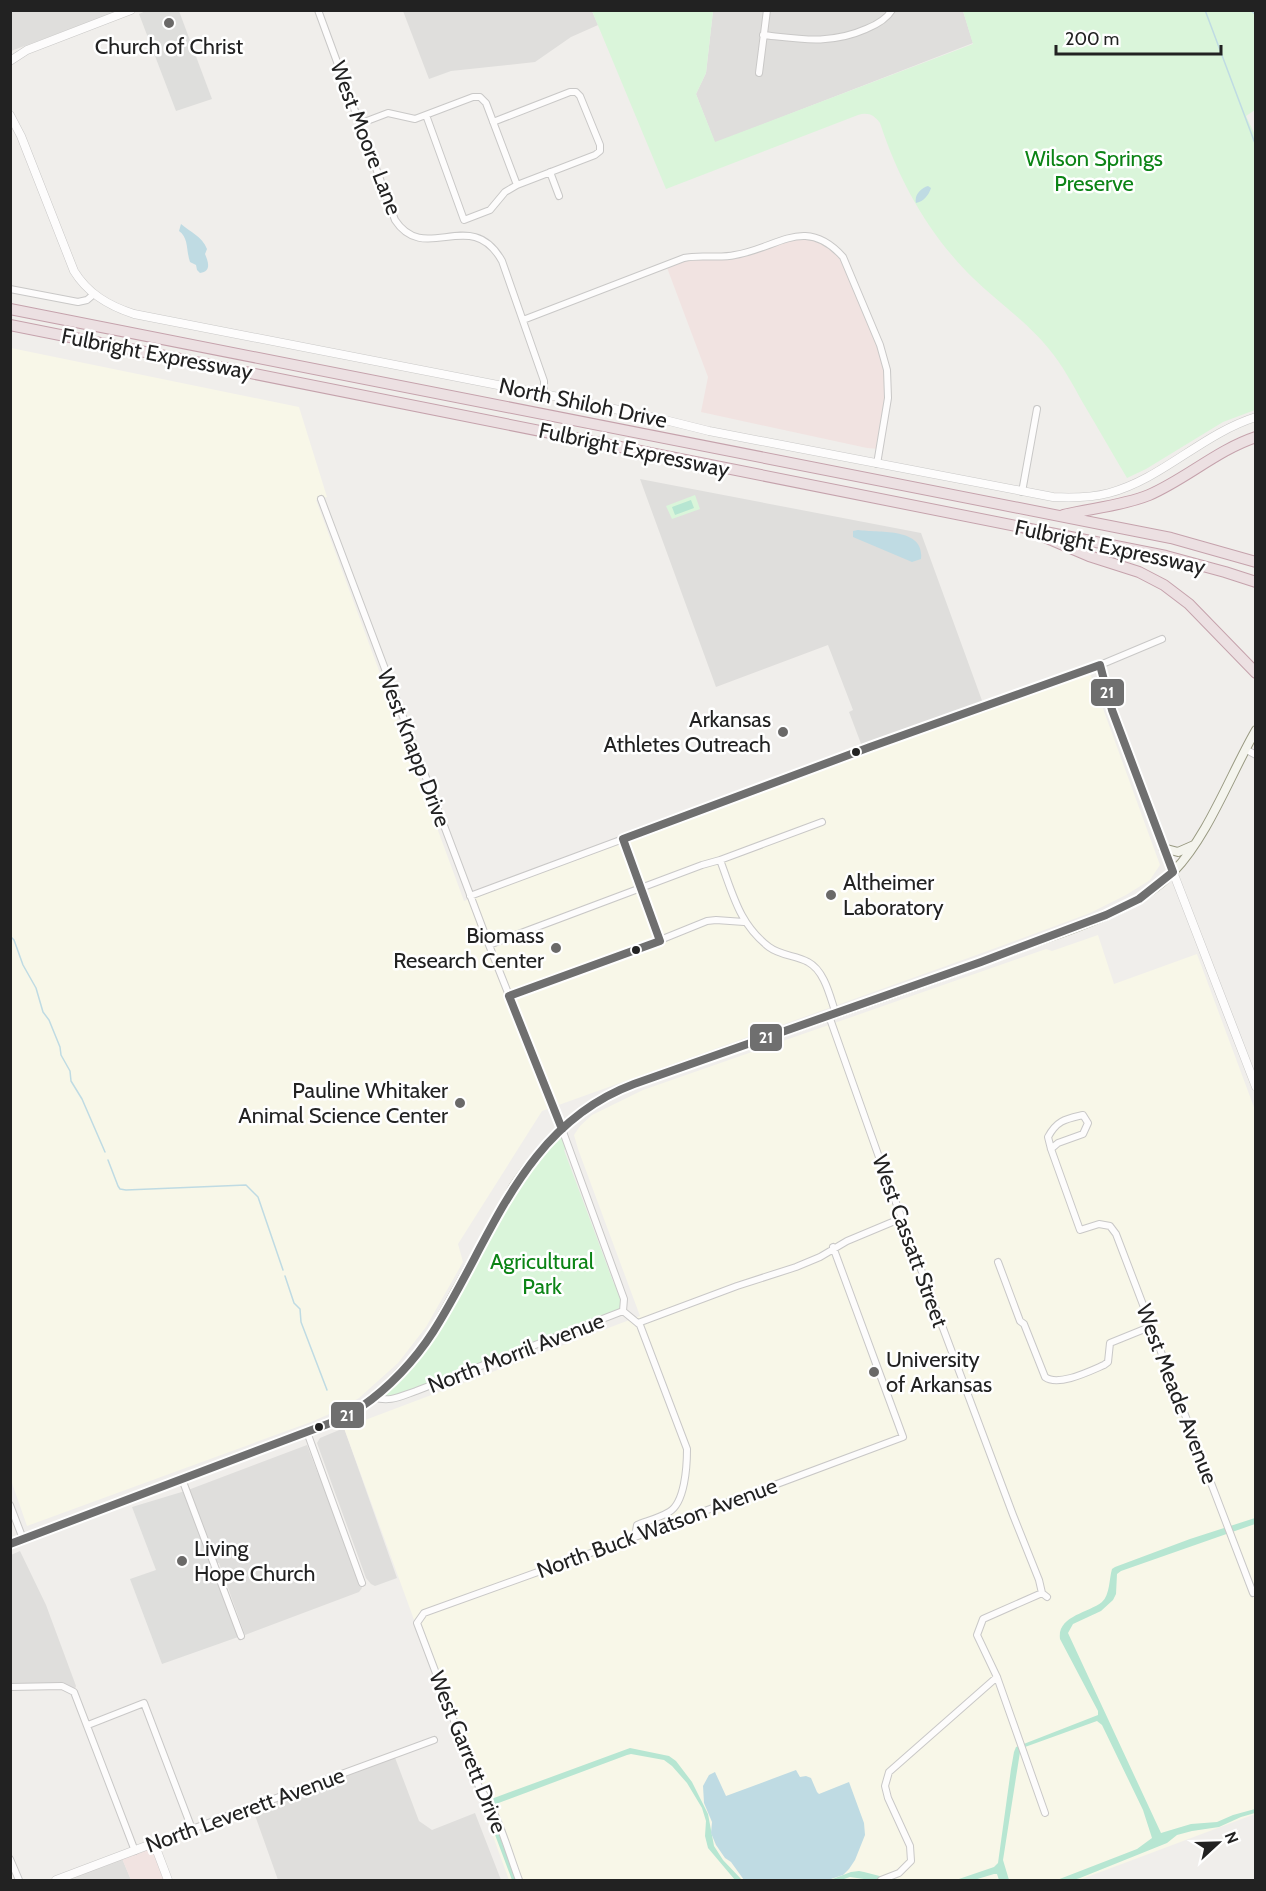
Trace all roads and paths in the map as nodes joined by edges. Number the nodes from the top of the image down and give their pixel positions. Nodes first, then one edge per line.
1 (131, 10) edge
2 (318, 10) edge
3 (767, 10) edge
4 (892, 10) edge
5 (764, 35) junction
6 (10, 61) edge
7 (759, 73) dead end
8 (10, 115) edge
9 (426, 115) junction
10 (493, 122) junction
11 (359, 124) junction
12 (550, 172) junction
13 (517, 185) junction
14 (559, 196) dead end
15 (10, 289) edge
16 (94, 294) junction
17 (10, 309) edge
18 (523, 320) junction
19 (10, 325) edge
20 (544, 394) junction
21 (1037, 409) dead end
22 (1256, 417) edge
23 (1256, 437) edge
24 (877, 464) junction
25 (1022, 492) junction
26 (321, 499) dead end
27 (1058, 516) junction
28 (1022, 528) junction
29 (1256, 562) edge
30 (1256, 582) edge
31 (1162, 639) dead end
32 (1100, 665) junction
33 (1256, 672) edge
34 (1256, 730) edge
35 (1245, 749) junction
36 (1256, 755) edge
37 (822, 822) dead end
38 (1194, 845) junction
39 (1163, 848) junction
40 (720, 860) junction
41 (1173, 872) junction
42 (470, 896) junction
43 (744, 922) junction
44 (489, 945) junction
45 (509, 996) junction
46 (833, 1015) junction
47 (1256, 1087) edge
48 (561, 1129) junction
49 (1051, 1149) junction
50 (902, 1218) junction
51 (833, 1248) junction
52 (998, 1262) dead end
53 (623, 1311) junction
54 (638, 1323) junction
55 (1152, 1326) junction
56 (374, 1397) junction
57 (307, 1432) junction
58 (182, 1479) junction
59 (10, 1505) edge
60 (634, 1537) junction
61 (23, 1539) junction
62 (10, 1544) edge
63 (362, 1583) dead end
64 (1252, 1593) dead end
65 (417, 1623) joint
66 (241, 1636) dead end
67 (997, 1677) junction
68 (10, 1687) edge
69 (88, 1725) junction
70 (434, 1740) dead end
71 (1045, 1813) dead end
72 (192, 1829) junction
73 (154, 1843) junction
74 (135, 1851) junction
75 (10, 1858) edge
76 (19, 1881) edge
77 (56, 1881) edge
78 (168, 1881) edge
79 (519, 1881) edge
80 (881, 1881) edge

1 - 6 street
2 - 11 street, West Moore Lane
3 - 5 street
4 - 5 street
5 - 7 street
8 - 16 street, North Shiloh Drive
9 - 10 street
9 - 11 street
9 - 13 street
10 - 12 street
10 - 13 street
11 - 18 street, West Moore Lane
12 - 13 street
12 - 14 street
15 - 16 street
16 - 20 street, North Shiloh Drive
17 - 27 highway, Fulbright Expressway
18 - 20 street, West Moore Lane
18 - 24 street
19 - 28 highway, Fulbright Expressway
20 - 24 street, North Shiloh Drive
21 - 25 street
22 - 25 street, North Shiloh Drive
23 - 27 highway
24 - 25 street, North Shiloh Drive
26 - 42 street, West Knapp Drive
27 - 29 highway, Fulbright Expressway
28 - 30 highway, Fulbright Expressway
28 - 33 highway
31 - 32 street
32 - 39 street
32 - 42 street
34 - 35 main road
35 - 36 street
35 - 38 main road
37 - 40 street
38 - 39 main road
38 - 41 main road
39 - 41 street
40 - 43 street
40 - 44 street
41 - 46 main road
41 - 47 street
42 - 44 street, West Knapp Drive
43 - 45 street
43 - 46 street, West Cassatt Street
44 - 45 street, West Knapp Drive
45 - 48 street, West Knapp Drive
46 - 48 main road
46 - 50 street, West Cassatt Street
48 - 53 street, West Knapp Drive
48 - 56 main road
49 - 49 street
49 - 55 street, West Meade Avenue
50 - 51 street
50 - 67 street, West Cassatt Street
51 - 54 street
51 - 60 street, North Buck Watson Avenue
52 - 55 street
53 - 54 street
53 - 56 street, North Morril Avenue
54 - 60 street
55 - 64 street, West Meade Avenue
56 - 57 main road
57 - 58 main road
57 - 63 street
58 - 61 main road
58 - 66 street
59 - 61 street
60 - 65 street, North Buck Watson Avenue
61 - 62 main road
65 - 79 street, West Garrett Drive
67 - 71 street
67 - 80 street
68 - 69 street
69 - 72 street
69 - 74 street
70 - 72 street, North Leverett Avenue
72 - 73 street, North Leverett Avenue
73 - 74 street, North Leverett Avenue
73 - 78 street
74 - 77 street, North Leverett Avenue
75 - 76 street

